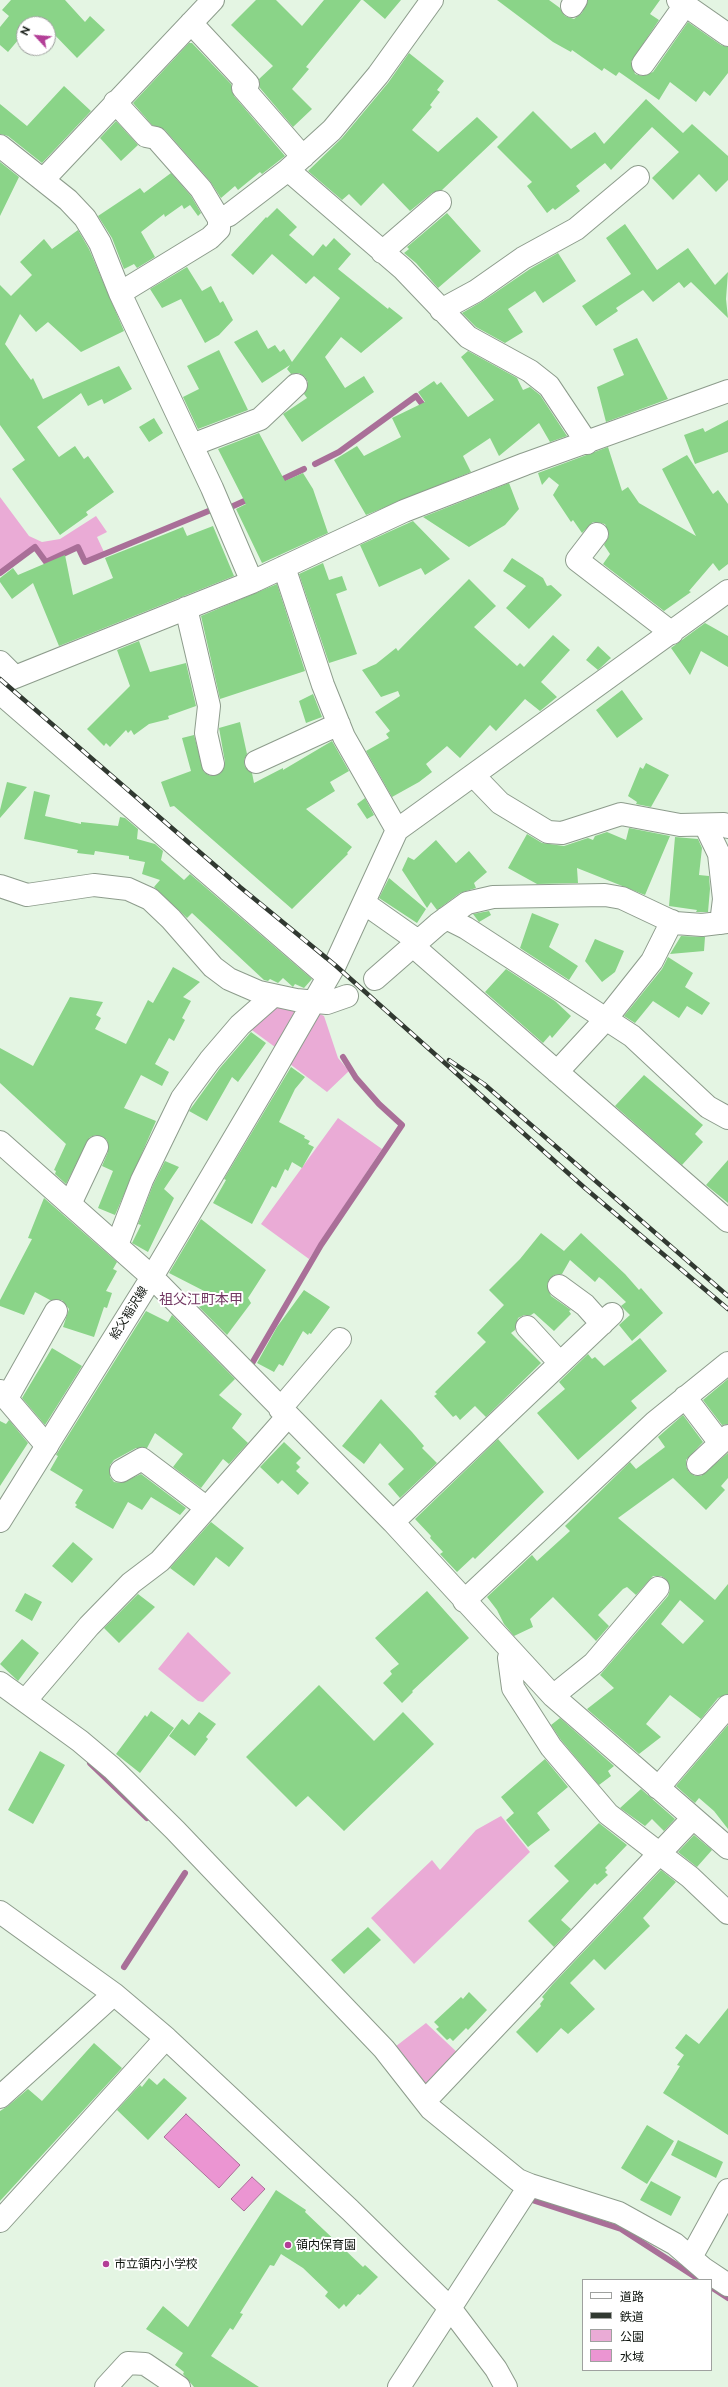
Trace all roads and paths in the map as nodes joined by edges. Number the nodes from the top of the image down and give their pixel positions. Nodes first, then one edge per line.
1 (213, 0) edge
2 (432, 0) edge
3 (682, 2) edge
4 (190, 23) junction
5 (728, 36) edge
6 (643, 64) dead end
7 (115, 102) junction
8 (0, 146) edge
9 (296, 164) junction
10 (638, 177) dead end
11 (43, 180) junction
12 (440, 202) dead end
13 (219, 219) junction
14 (382, 252) junction
15 (120, 293) junction
16 (441, 310) junction
17 (296, 386) dead end
18 (728, 391) edge
19 (587, 443) junction
20 (192, 445) junction
21 (597, 534) dead end
22 (284, 567) junction
23 (252, 582) junction
24 (728, 591) edge
25 (186, 608) junction
26 (672, 633) junction
27 (5, 674) edge
28 (0, 694) edge
29 (339, 724) junction
30 (256, 762) dead end
31 (213, 764) dead end
32 (473, 775) junction
33 (721, 824) edge
34 (397, 830) junction
35 (0, 886) edge
36 (364, 903) junction
37 (446, 918) junction
38 (672, 921) junction
39 (725, 922) edge
40 (416, 943) junction
41 (328, 977) junction
42 (375, 978) dead end
43 (273, 996) junction
44 (347, 996) dead end
45 (313, 1002) junction
46 (606, 1019) junction
47 (558, 1072) junction
48 (728, 1118) edge
49 (0, 1142) edge
50 (97, 1147) dead end
51 (70, 1204) junction
52 (728, 1221) edge
53 (117, 1245) junction
54 (152, 1277) junction
55 (559, 1286) dead end
56 (56, 1311) dead end
57 (527, 1326) dead end
58 (340, 1338) dead end
59 (560, 1363) junction
60 (728, 1363) edge
61 (3, 1394) edge
62 (685, 1398) junction
63 (284, 1412) junction
64 (724, 1439) edge
65 (47, 1446) junction
66 (698, 1464) dead end
67 (121, 1471) dead end
68 (207, 1508) junction
69 (0, 1521) edge
70 (393, 1522) junction
71 (658, 1588) dead end
72 (464, 1601) junction
73 (511, 1651) junction
74 (0, 1683) edge
75 (553, 1696) junction
76 (25, 1701) junction
77 (728, 1706) edge
78 (658, 1788) junction
79 (693, 1818) junction
80 (728, 1848) edge
81 (660, 1853) junction
82 (0, 1912) edge
83 (728, 1913) edge
84 (114, 1994) junction
85 (166, 2038) junction
86 (0, 2097) edge
87 (425, 2101) junction
88 (530, 2186) junction
89 (728, 2190) edge
90 (0, 2221) edge
91 (688, 2255) junction
92 (728, 2285) edge
93 (450, 2308) junction
94 (106, 2387) edge
95 (179, 2387) edge
96 (399, 2387) edge
97 (506, 2387) edge

1 - 4 street
2 - 9 street
3 - 5 street
3 - 6 street
4 - 7 street
4 - 9 street
7 - 11 street
7 - 13 street
8 - 11 street
9 - 13 street
9 - 14 street
10 - 16 street
11 - 15 street
12 - 14 street
13 - 15 street
14 - 16 street
15 - 20 street
16 - 19 street
17 - 20 street
18 - 19 street
19 - 22 street
20 - 23 street
21 - 26 street
22 - 23 street
22 - 29 street
23 - 25 street
24 - 26 street
25 - 27 street
25 - 31 street
26 - 32 street
28 - 41 street
29 - 30 street
29 - 34 street
32 - 33 street
32 - 34 street
33 - 39 street
34 - 36 street
35 - 43 street
36 - 40 street
36 - 41 street
37 - 38 street
37 - 40 street
37 - 46 street
38 - 39 street
38 - 46 street
40 - 42 street
40 - 47 street
41 - 45 street
43 - 45 street
43 - 53 street
44 - 45 street
45 - 54 street
46 - 47 street
46 - 48 street
47 - 52 street
49 - 51 street, 給父稲沢線
50 - 51 street
51 - 53 street, 給父稲沢線
53 - 54 street, 給父稲沢線
54 - 63 street
54 - 65 street, 給父稲沢線
55 - 59 street
56 - 61 street
57 - 59 street
58 - 63 street
59 - 70 street
60 - 62 street
61 - 65 street
62 - 64 street
62 - 72 street
63 - 68 street
63 - 70 street
64 - 66 street
65 - 69 street, 給父稲沢線
67 - 68 street
68 - 76 street
70 - 72 street
71 - 75 street
72 - 73 street
73 - 75 street
73 - 81 street
74 - 76 street
75 - 78 street
76 - 87 street
77 - 78 street
78 - 79 street
79 - 80 street
79 - 81 street
81 - 83 street
81 - 87 street
82 - 84 street
84 - 85 street
84 - 86 street
85 - 90 street
85 - 93 street
87 - 88 street
88 - 91 street
88 - 93 street
89 - 91 street
91 - 92 street
93 - 96 street
93 - 97 street
94 - 95 street

